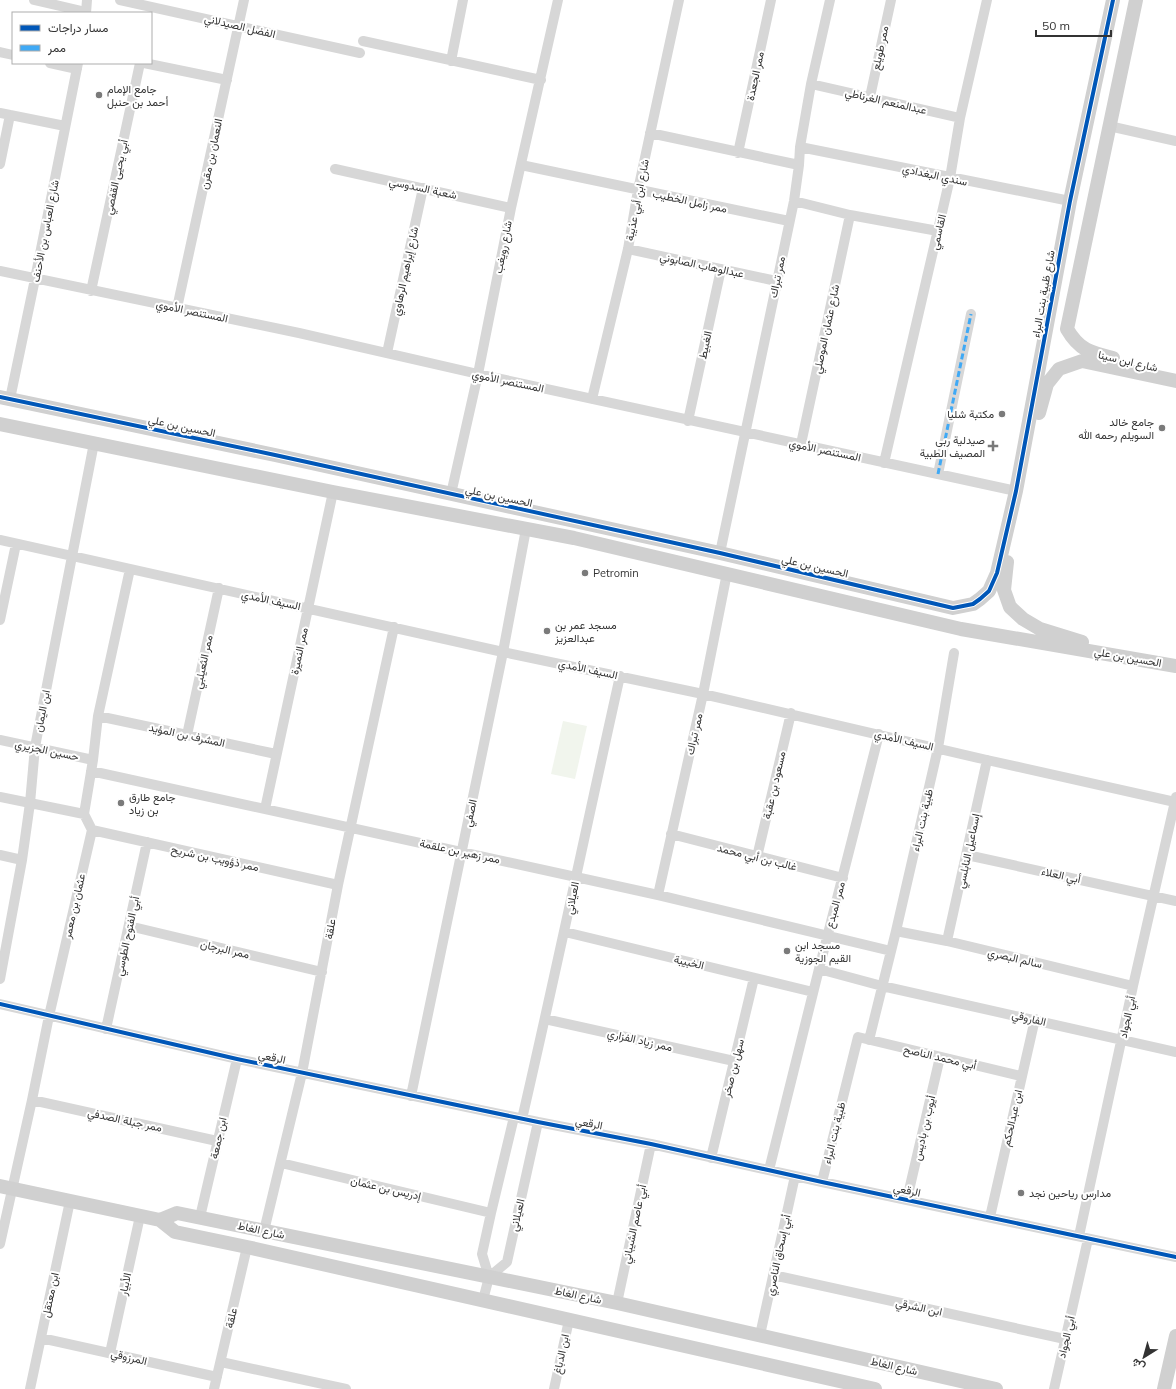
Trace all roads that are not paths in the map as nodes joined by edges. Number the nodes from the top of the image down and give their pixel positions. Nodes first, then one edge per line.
1 (34, 0) edge
2 (87, 0) edge
3 (120, 0) edge
4 (244, 0) edge
5 (463, 0) edge
6 (558, 0) edge
7 (679, 0) edge
8 (771, 0) edge
9 (830, 0) edge
10 (891, 0) edge
11 (986, 0) edge
12 (1113, 0) edge
13 (1136, 0) edge
14 (82, 12) edge
15 (86, 12) edge
16 (239, 26) junction
17 (363, 41) dead end
18 (0, 52) edge
19 (360, 53) dead end
20 (12, 55) edge
21 (451, 61) junction
22 (59, 64) edge
23 (140, 64) edge
24 (149, 64) edge
25 (77, 66) edge
26 (227, 80) junction
27 (541, 80) junction
28 (811, 84) junction
29 (870, 97) junction
30 (5, 114) edge
31 (960, 118) junction
32 (65, 126) junction
33 (1109, 126) junction
34 (650, 133) junction
35 (1176, 141) edge
36 (800, 147) junction
37 (738, 153) junction
38 (0, 164) edge
39 (521, 165) junction
40 (799, 165) junction
41 (334, 169) dead end
42 (950, 178) junction
43 (423, 188) junction
44 (638, 190) junction
45 (794, 201) junction
46 (1070, 201) junction
47 (511, 208) junction
48 (850, 215) junction
49 (789, 221) junction
50 (938, 231) junction
51 (628, 249) junction
52 (721, 270) junction
53 (0, 271) edge
54 (35, 279) junction
55 (776, 282) junction
56 (91, 291) junction
57 (177, 308) junction
58 (971, 314) dead end
59 (386, 353) junction
60 (1176, 372) edge
61 (478, 374) junction
62 (1176, 380) edge
63 (5, 398) edge
64 (592, 400) junction
65 (688, 421) junction
66 (0, 424) edge
67 (745, 433) junction
68 (94, 443) junction
69 (802, 444) junction
70 (884, 463) junction
71 (938, 474) junction
72 (1016, 491) junction
73 (332, 492) junction
74 (451, 494) junction
75 (526, 529) junction
76 (0, 540) edge
77 (16, 544) junction
78 (720, 553) junction
79 (72, 556) junction
80 (130, 569) junction
81 (727, 573) junction
82 (219, 588) junction
83 (989, 590) joint
84 (308, 608) junction
85 (0, 620) edge
86 (394, 627) junction
87 (504, 652) junction
88 (954, 653) dead end
89 (1135, 658) junction
90 (1176, 666) edge
91 (620, 676) junction
92 (703, 694) junction
93 (791, 713) junction
94 (98, 716) junction
95 (879, 734) junction
96 (187, 735) junction
97 (0, 740) edge
98 (35, 747) junction
99 (938, 748) junction
100 (276, 754) junction
101 (93, 760) junction
102 (987, 760) junction
103 (91, 772) junction
104 (0, 797) edge
105 (1175, 799) edge
106 (30, 803) junction
107 (265, 809) junction
108 (84, 814) junction
109 (351, 827) junction
110 (92, 830) junction
111 (671, 834) junction
112 (147, 842) junction
113 (462, 852) junction
114 (967, 855) junction
115 (0, 856) edge
116 (757, 857) junction
117 (22, 860) junction
118 (576, 876) junction
119 (843, 878) junction
120 (338, 885) junction
121 (658, 895) junction
122 (1154, 895) junction
123 (1176, 901) edge
124 (129, 926) junction
125 (896, 931) junction
126 (565, 932) junction
127 (827, 936) junction
128 (947, 941) junction
129 (890, 951) junction
130 (818, 969) junction
131 (322, 972) junction
132 (754, 978) junction
133 (0, 979) edge
134 (882, 986) junction
135 (1133, 986) junction
136 (813, 992) junction
137 (0, 1004) edge
138 (49, 1016) junction
139 (546, 1019) junction
140 (1035, 1019) junction
141 (106, 1029) junction
142 (858, 1037) joint
143 (1122, 1039) junction
144 (869, 1040) junction
145 (1176, 1052) edge
146 (940, 1057) junction
147 (237, 1059) junction
148 (734, 1061) junction
149 (302, 1073) junction
150 (1021, 1076) junction
151 (411, 1096) junction
152 (32, 1100) junction
153 (518, 1118) junction
154 (538, 1122) junction
155 (218, 1140) junction
156 (651, 1144) junction
157 (711, 1158) junction
158 (281, 1163) junction
159 (769, 1170) junction
160 (795, 1176) junction
161 (822, 1182) junction
162 (6, 1187) edge
163 (907, 1199) junction
164 (70, 1201) junction
165 (491, 1213) junction
166 (140, 1216) junction
167 (200, 1217) junction
168 (990, 1217) junction
169 (160, 1220) junction
170 (264, 1231) junction
171 (1084, 1238) junction
172 (0, 1244) edge
173 (248, 1246) junction
174 (1176, 1257) edge
175 (773, 1276) junction
176 (489, 1277) junction
177 (483, 1300) junction
178 (617, 1303) junction
179 (569, 1320) junction
180 (760, 1335) junction
181 (1176, 1336) edge
182 (41, 1338) junction
183 (1065, 1339) junction
184 (110, 1353) junction
185 (221, 1362) junction
186 (217, 1377) junction
187 (322, 1386) edge
188 (857, 1387) edge
189 (30, 1389) edge
190 (214, 1389) edge
191 (346, 1389) edge
192 (554, 1389) edge
193 (875, 1389) edge
194 (996, 1389) edge
195 (1054, 1389) edge
196 (1164, 1389) edge

1 - 14 street
2 - 15 street
3 - 16 street, الفضل الصيدلاني
4 - 16 street, النعمان بن مقرن
5 - 21 street
6 - 27 street, شارع رويغب
7 - 34 street, شارع ابن أبي عذيبة
8 - 37 street, ممر الجعدة
9 - 28 street, ممر تبراك
10 - 29 street, ممر طويلع
11 - 31 street, القاسمي
12 - 46 street, شارع ظبية بنت البراء
13 - 33 street
16 - 19 street, الفضل الصيدلاني
16 - 26 street, النعمان بن مقرن
17 - 21 street
18 - 20 street
21 - 27 street
22 - 25 street
23 - 56 street, أبي يحيى القفصي
24 - 26 street
25 - 32 street, شارع العباس بن الأحنف
26 - 57 street, النعمان بن مقرن
27 - 39 street, شارع رويغب
28 - 29 street, عبدالمنعم الغرناطي
28 - 36 street, ممر تبراك
29 - 31 street, عبدالمنعم الغرناطي
30 - 32 street
30 - 38 street
31 - 42 street, القاسمي
32 - 54 street, شارع العباس بن الأحنف
33 - 35 street
33 - 60 street, شارع ابن سينا
34 - 37 street
34 - 44 street, شارع ابن أبي عذيبة
36 - 40 street, ممر تبراك
36 - 42 street, سندي البغدادي
37 - 40 street
39 - 44 street, ممر زامل الخطيب
39 - 47 street, شارع رويغب
40 - 45 street, ممر تبراك
41 - 43 street, شعبة السدوسي
42 - 46 street, سندي البغدادي
42 - 50 street, القاسمي
43 - 47 street, شعبة السدوسي
43 - 59 street, شارع إبراهيم الرهاوي
44 - 49 street, ممر زامل الخطيب
44 - 51 street, شارع ابن أبي عذيبة
45 - 48 street
45 - 49 street, ممر تبراك
46 - 72 street, شارع ظبية بنت البراء
47 - 61 street, شارع رويغب
48 - 50 street
48 - 69 street, شارع عثمان الموصلي
49 - 55 street, ممر تبراك
50 - 70 street, القاسمي
51 - 52 street, عبدالوهاب الصابوني
51 - 64 street, شارع ابن أبي عذيبة
52 - 55 street, عبدالوهاب الصابوني
52 - 65 street, الغبيط
53 - 54 street, المستنصر الأموي
54 - 56 street, المستنصر الأموي
54 - 63 street, شارع العباس بن الأحنف
55 - 67 street, ممر تبراك
56 - 57 street, المستنصر الأموي
57 - 59 street, المستنصر الأموي
58 - 71 street
59 - 61 street, المستنصر الأموي
61 - 64 street, المستنصر الأموي
61 - 74 street, شارع رويغب
62 - 72 street
63 - 74 street, الحسين بن علي
64 - 65 street, المستنصر الأموي
65 - 67 street, المستنصر الأموي
66 - 68 street, الحسين بن علي
67 - 69 street, المستنصر الأموي
67 - 78 street, ممر تبراك
68 - 73 street, الحسين بن علي
68 - 79 street, ابن اليمان
69 - 70 street, المستنصر الأموي
70 - 71 street, المستنصر الأموي
71 - 72 street, المستنصر الأموي
72 - 83 street, شارع ظبية بنت البراء
72 - 89 street
73 - 75 street, الحسين بن علي
73 - 84 street, ممر النميرة
74 - 78 street, الحسين بن علي
75 - 81 street, الحسين بن علي
75 - 87 street, الصفي
76 - 77 street, السيف الأمدي
77 - 79 street, السيف الأمدي
77 - 85 street
78 - 83 street, الحسين بن علي
79 - 80 street, السيف الأمدي
79 - 98 street, ابن اليمان
80 - 82 street, السيف الأمدي
80 - 94 street
81 - 89 street, الحسين بن علي
81 - 92 street, ممر تبراك
82 - 84 street, السيف الأمدي
82 - 96 street, ممر الثعيلبي
84 - 86 street, السيف الأمدي
84 - 100 street, ممر النميرة
86 - 87 street, السيف الأمدي
86 - 109 street, علقة
87 - 91 street, السيف الأمدي
87 - 113 street, الصفي
88 - 99 street, ظبية بنت البراء
89 - 90 street, الحسين بن علي
91 - 92 street, السيف الأمدي
91 - 118 street, العيلاني
92 - 93 street, السيف الأمدي
92 - 111 street, ممر تبراك
93 - 95 street, السيف الأمدي
93 - 116 street, مسعود بن عقبة
94 - 96 street, المشرف بن المؤيد
94 - 101 street
95 - 99 street, السيف الأمدي
95 - 119 street, ممر المبدع
96 - 100 street, المشرف بن المؤيد
97 - 98 street, حسين الجزيري
98 - 101 street, حسين الجزيري
98 - 106 street, ابن اليمان
99 - 102 street, السيف الأمدي
99 - 125 street, ظبية بنت البراء
100 - 107 street, ممر النميرة
101 - 103 street
102 - 105 street, السيف الأمدي
102 - 114 street, إسماعيل النابلسي
103 - 107 street, ممر زهير بن علقمة
103 - 108 street
104 - 106 street
105 - 122 street, أبي الجواد
106 - 108 street
106 - 117 street, ابن اليمان
107 - 109 street, ممر زهير بن علقمة
108 - 110 street
109 - 113 street, ممر زهير بن علقمة
109 - 120 street, علقة
110 - 112 street, ممر ذؤويب بن شريح
110 - 138 street, عثمان بن معمر
111 - 116 street, غالب بن أبي محمد
111 - 121 street, ممر تبراك
112 - 120 street, ممر ذؤويب بن شريح
112 - 124 street, أبي الفتوح الطوسي
113 - 118 street, ممر زهير بن علقمة
113 - 151 street, الصفي
114 - 122 street, أبي العلاء
114 - 128 street, إسماعيل النابلسي
115 - 117 street
116 - 119 street, غالب بن أبي محمد
117 - 133 street, ابن اليمان
118 - 121 street, ممر زهير بن علقمة
118 - 126 street, العيلاني
119 - 127 street, ممر المبدع
120 - 131 street, علقة
121 - 127 street, ممر زهير بن علقمة
122 - 123 street, أبي العلاء
122 - 135 street, أبي الجواد
124 - 131 street, ممر البرجان
124 - 141 street, أبي الفتوح الطوسي
125 - 128 street, سالم البصري
125 - 129 street, ظبية بنت البراء
126 - 132 street, الخبيبة
126 - 139 street, العيلاني
127 - 129 street, ممر زهير بن علقمة
127 - 130 street, ممر المبدع
128 - 135 street, سالم البصري
129 - 134 street, ظبية بنت البراء
130 - 134 street, الفاروقي
130 - 136 street, ممر المبدع
131 - 149 street, علقة
132 - 136 street, الخبيبة
132 - 148 street, سهل بن صخر
134 - 140 street, الفاروقي
134 - 144 street, ظبية بنت البراء
135 - 143 street, أبي الجواد
136 - 159 street, ممر المبدع
137 - 138 street, الرقعي
138 - 141 street, الرقعي
138 - 152 street, عثمان بن معمر
139 - 148 street, ممر زياد الفزاري
139 - 153 street, العيلاني
140 - 143 street, الفاروقي
140 - 150 street, ابن عبدالحكم
141 - 147 street, الرقعي
142 - 144 street, أبي محمد الناصح
142 - 161 street, ظبية بنت البراء
143 - 145 street, الفاروقي
143 - 171 street, أبي الجواد
144 - 146 street, أبي محمد الناصح
146 - 150 street, أبي محمد الناصح
146 - 163 street, أيوب بن باديس
147 - 149 street, الرقعي
147 - 155 street, ابن جمعة
148 - 157 street, سهل بن صخر
149 - 151 street, الرقعي
149 - 158 street, علقة
150 - 168 street, ابن عبدالحكم
151 - 153 street, الرقعي
152 - 155 street, ممر جبلة الصدفي
152 - 162 street, عثمان بن معمر
153 - 154 street, الرقعي
153 - 165 street, العيلاني
154 - 156 street, الرقعي
154 - 176 street, العيلاني
155 - 167 street, ابن جمعة
156 - 157 street, الرقعي
156 - 178 street, أبي عاصم الشيباني
157 - 159 street, الرقعي
158 - 165 street, إدريس بن عثمان
158 - 170 street, علقة
159 - 160 street, الرقعي
160 - 161 street, الرقعي
160 - 175 street, أبي إسحاق الناصري
161 - 163 street, الرقعي
162 - 164 street, شارع الغاط
162 - 172 street, عثمان بن معمر
163 - 168 street, الرقعي
164 - 166 street, شارع الغاط
164 - 182 street, ابن معتقل
165 - 176 street, العيلاني
166 - 169 street, شارع الغاط
166 - 184 street, الأبيار
167 - 169 street, شارع الغاط
167 - 170 street, شارع الغاط
168 - 171 street, الرقعي
169 - 173 street, شارع الغاط
170 - 176 street, شارع الغاط
171 - 174 street, الرقعي
171 - 183 street, أبي الجواد
173 - 177 street, شارع الغاط
173 - 185 street, علقة
175 - 180 street, أبي إسحاق الناصري
175 - 183 street, ابن الشرقي
176 - 177 street
176 - 178 street, شارع الغاط
177 - 179 street, شارع الغاط
178 - 180 street, شارع الغاط
179 - 188 street, شارع الغاط
179 - 192 street, ابن الدباغ
180 - 194 street, شارع الغاط
181 - 196 street
182 - 184 street, المرزوقي
182 - 189 street, ابن معتقل
183 - 195 street, أبي الجواد
184 - 186 street, المرزوقي
185 - 186 street, علقة
185 - 187 street
186 - 190 street, علقة
187 - 191 street
188 - 193 street, شارع الغاط

